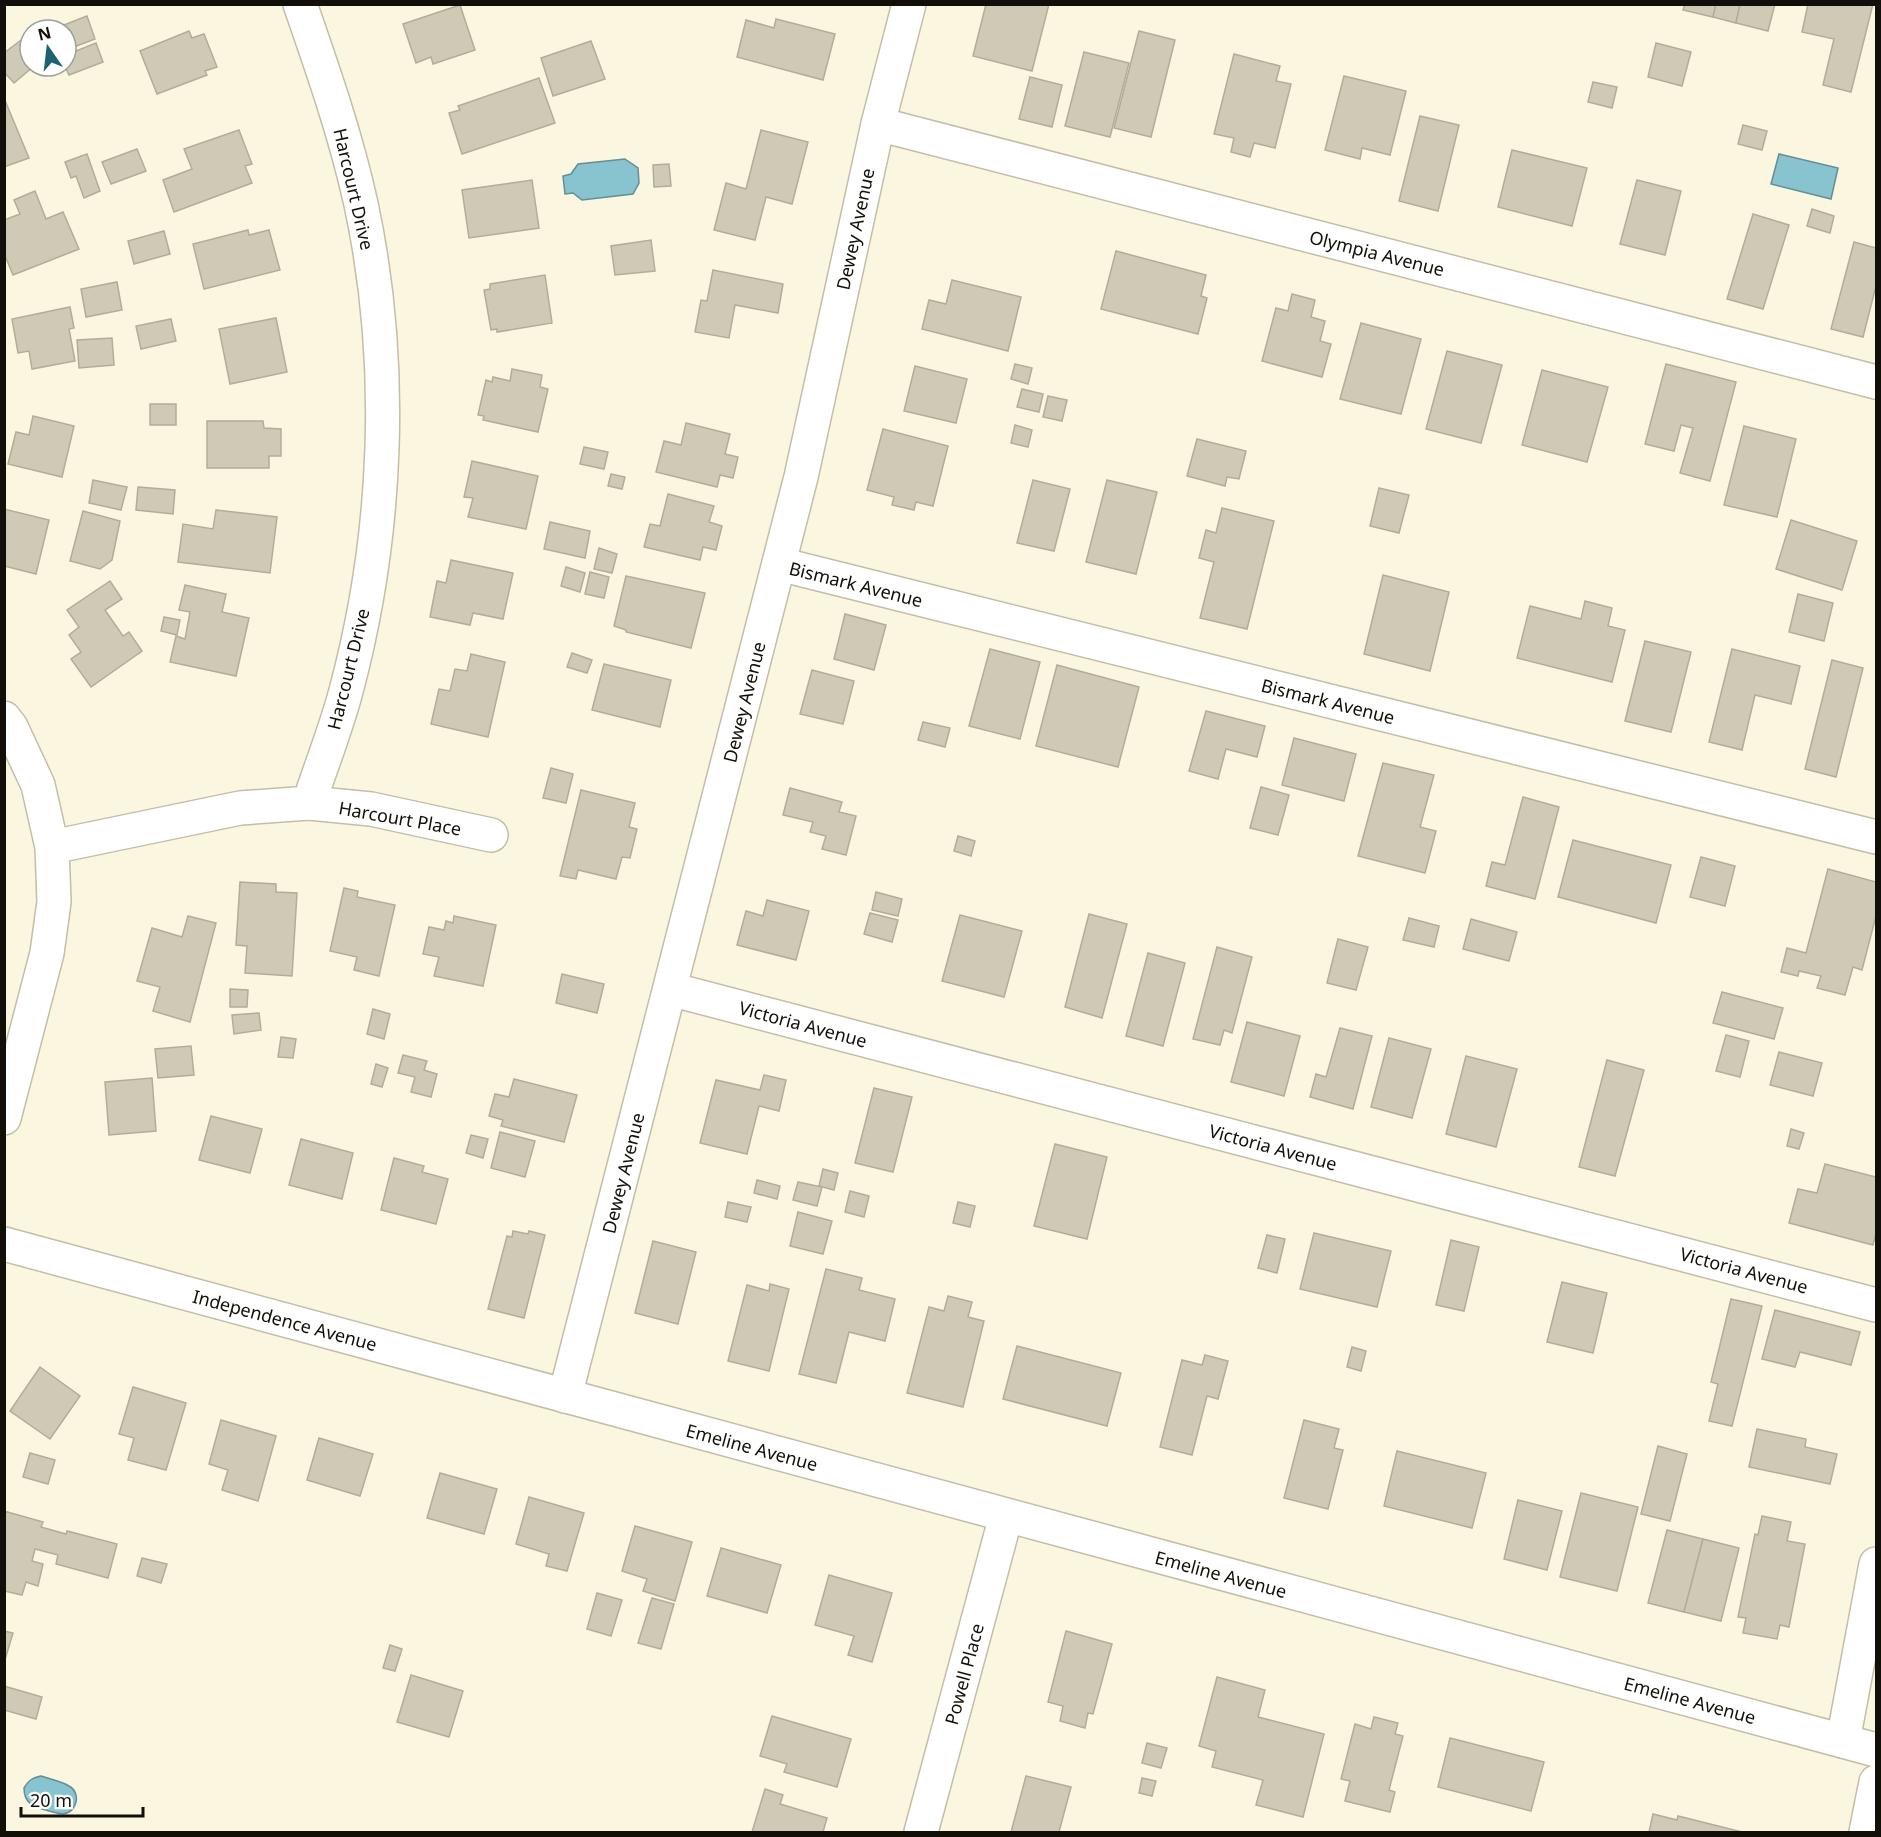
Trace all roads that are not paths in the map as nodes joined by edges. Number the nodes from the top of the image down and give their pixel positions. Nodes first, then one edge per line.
1 (300, 4) edge
2 (909, 4) edge
3 (878, 124) junction
4 (1876, 382) edge
5 (779, 564) junction
6 (4, 718) edge
7 (309, 803) junction
8 (490, 835) dead end
9 (1876, 837) edge
10 (52, 846) junction
11 (670, 989) junction
12 (4, 1118) edge
13 (4, 1244) edge
14 (1876, 1305) edge
15 (565, 1396) junction
16 (1006, 1516) junction
17 (1876, 1564) edge
18 (1843, 1741) junction
19 (1876, 1750) edge
20 (1876, 1782) edge
21 (921, 1833) edge
22 (1866, 1833) edge

1 - 7 street, Harcourt Drive
2 - 3 street, Dewey Avenue
3 - 4 street, Olympia Avenue
3 - 5 street, Dewey Avenue
5 - 9 street, Bismark Avenue
5 - 11 street, Dewey Avenue
6 - 10 street
7 - 8 street, Harcourt Place
7 - 10 street
10 - 12 street
11 - 14 street, Victoria Avenue
11 - 15 street, Dewey Avenue
13 - 15 street, Independence Avenue
15 - 16 street, Emeline Avenue
16 - 18 street, Emeline Avenue
16 - 21 street, Powell Place
17 - 18 street
18 - 19 street, Emeline Avenue
20 - 22 street

